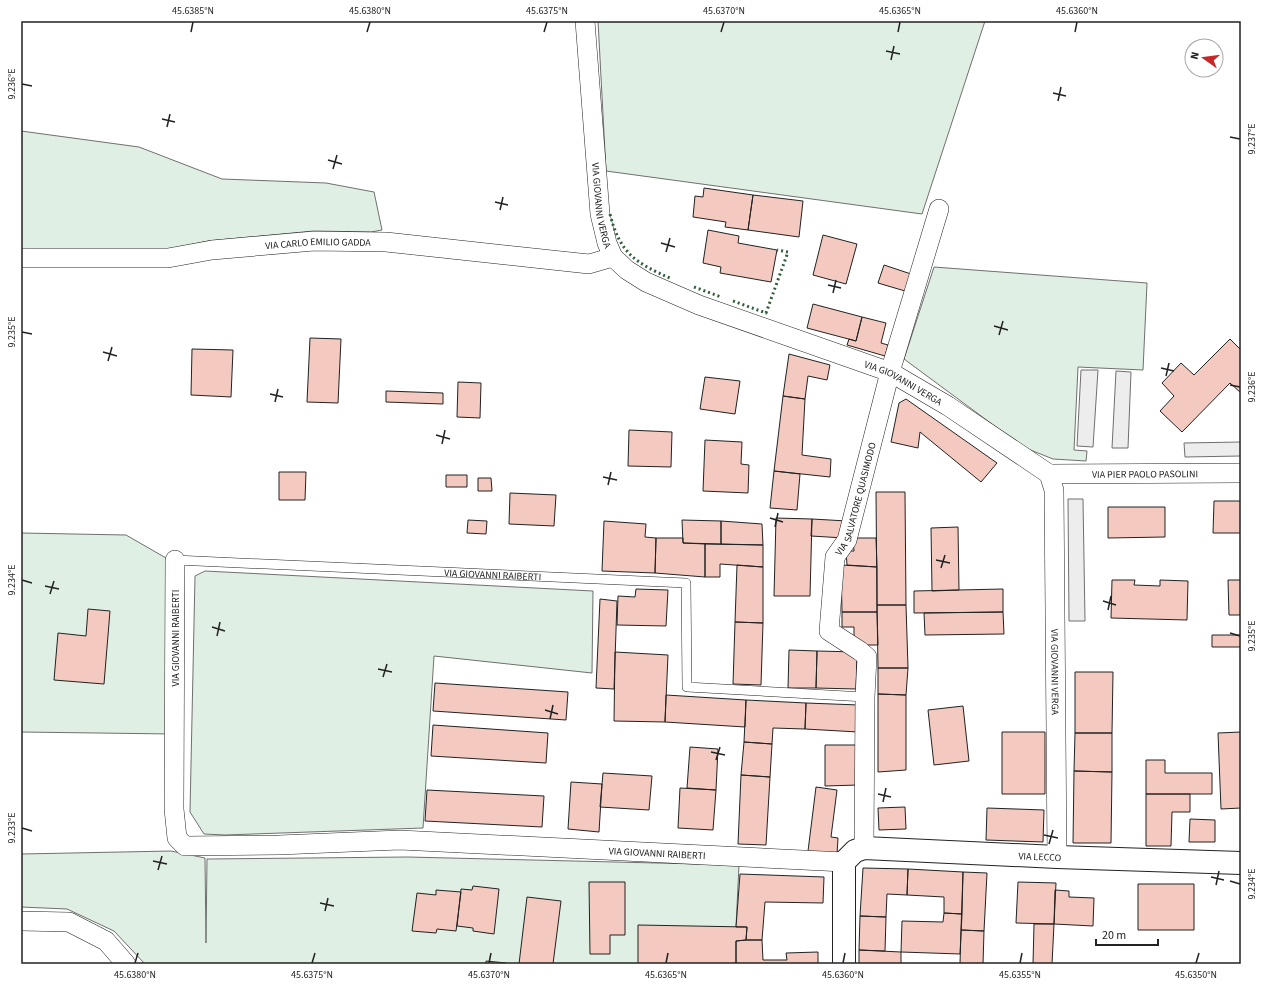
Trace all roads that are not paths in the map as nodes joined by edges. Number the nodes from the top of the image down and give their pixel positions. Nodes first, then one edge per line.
1 (585, 21) edge
2 (939, 209) dead end
3 (613, 257) junction
4 (21, 258) edge
5 (890, 372) junction
6 (1241, 473) edge
7 (1050, 474) junction
8 (175, 560) joint
9 (864, 697) junction
10 (864, 848) junction
11 (1057, 857) junction
12 (844, 862) junction
13 (1241, 862) edge
14 (21, 921) edge
15 (126, 964) edge
16 (844, 964) edge

1 - 3 street, VIA GIOVANNI VERGA
2 - 5 street, VIA SALVATORE QUASIMODO
3 - 4 street, VIA CARLO EMILIO GADDA
3 - 5 street, VIA GIOVANNI VERGA
5 - 7 street, VIA GIOVANNI VERGA
5 - 9 street, VIA SALVATORE QUASIMODO
6 - 7 street, VIA PIER PAOLO PASOLINI
7 - 11 street, VIA GIOVANNI VERGA
8 - 9 lane, VIA GIOVANNI RAIBERTI
8 - 12 street, VIA GIOVANNI RAIBERTI
9 - 10 street, VIA SALVATORE QUASIMODO
10 - 11 street, VIA LECCO
10 - 12 street
11 - 13 street, VIA LECCO
12 - 16 street
14 - 15 street

